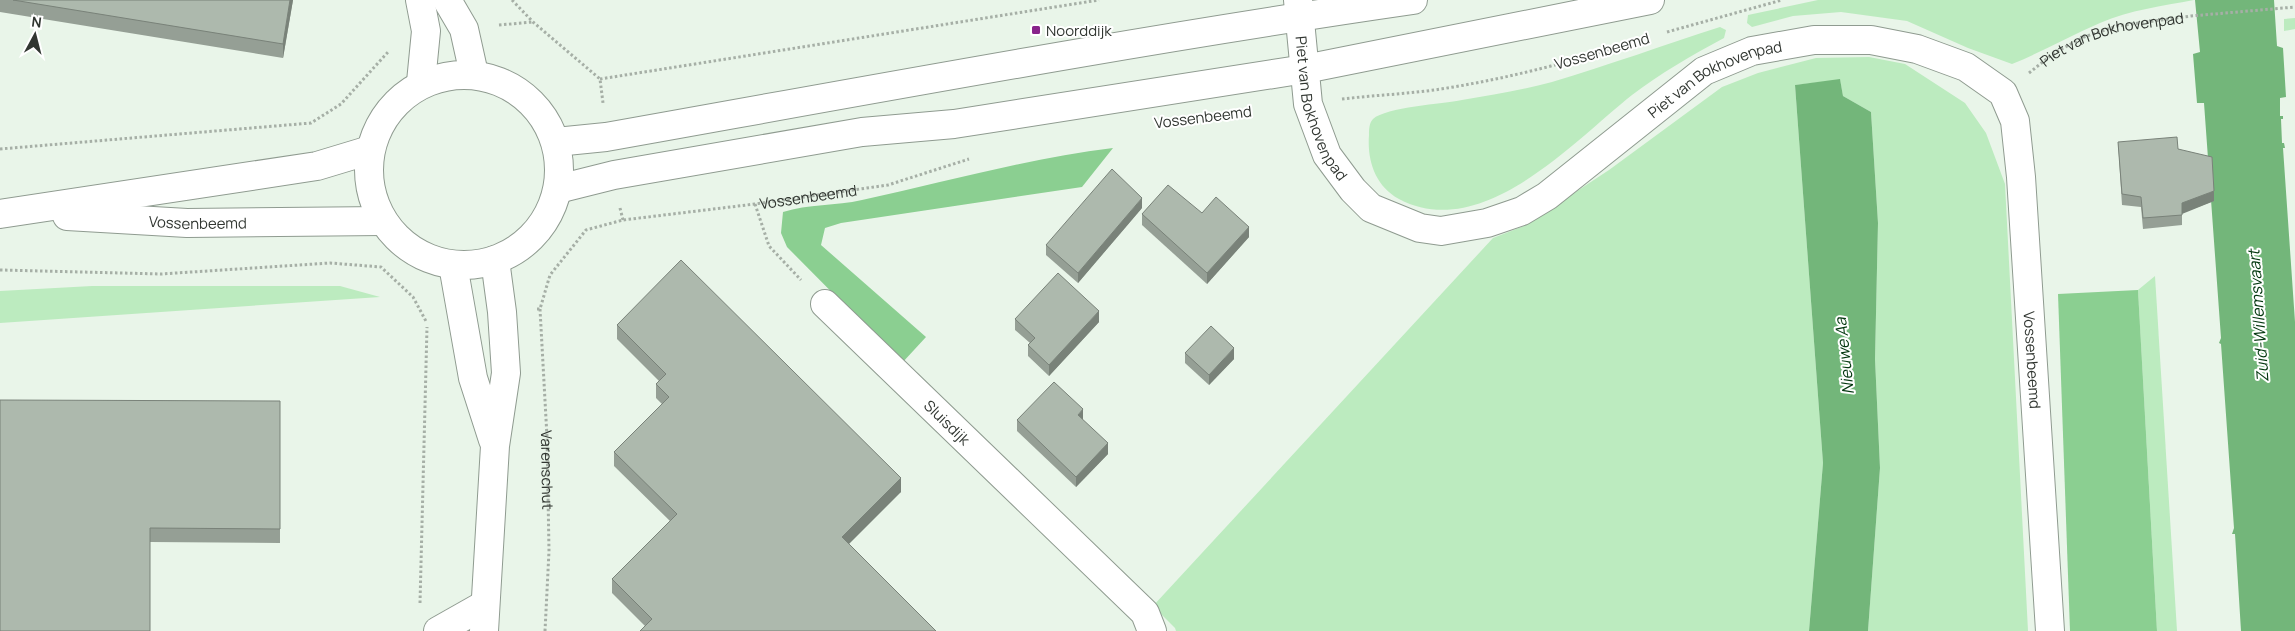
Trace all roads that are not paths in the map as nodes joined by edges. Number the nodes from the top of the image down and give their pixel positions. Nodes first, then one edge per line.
1 (420, 0) edge
2 (447, 0) edge
3 (1413, 0) edge
4 (1650, 0) edge
5 (1299, 8) edge
6 (1305, 69) junction
7 (474, 74) junction
8 (421, 82) junction
9 (2003, 94) joint
10 (556, 142) junction
11 (370, 150) junction
12 (558, 189) junction
13 (7, 214) edge
14 (383, 221) junction
15 (495, 260) junction
16 (453, 265) junction
17 (824, 304) road end
18 (495, 446) junction
19 (484, 618) edge
20 (438, 631) edge
21 (1152, 631) edge
22 (2050, 631) edge

1 - 8 main road
2 - 7 main road
3 - 5 main road
4 - 6 main road, Vossenbeemd
5 - 6 main road, Piet van Bokhovenpad
5 - 10 main road
6 - 9 main road, Piet van Bokhovenpad
6 - 12 main road, Vossenbeemd
7 - 8 main road
7 - 10 main road
8 - 11 main road
9 - 22 main road, Vossenbeemd
10 - 12 main road
11 - 13 main road, Vossenbeemd
11 - 14 main road
12 - 15 main road
13 - 14 main road, Vossenbeemd
14 - 16 main road
15 - 16 main road
15 - 18 main road
16 - 18 main road
17 - 21 main road, Sluisdijk
18 - 19 main road
19 - 20 main road

